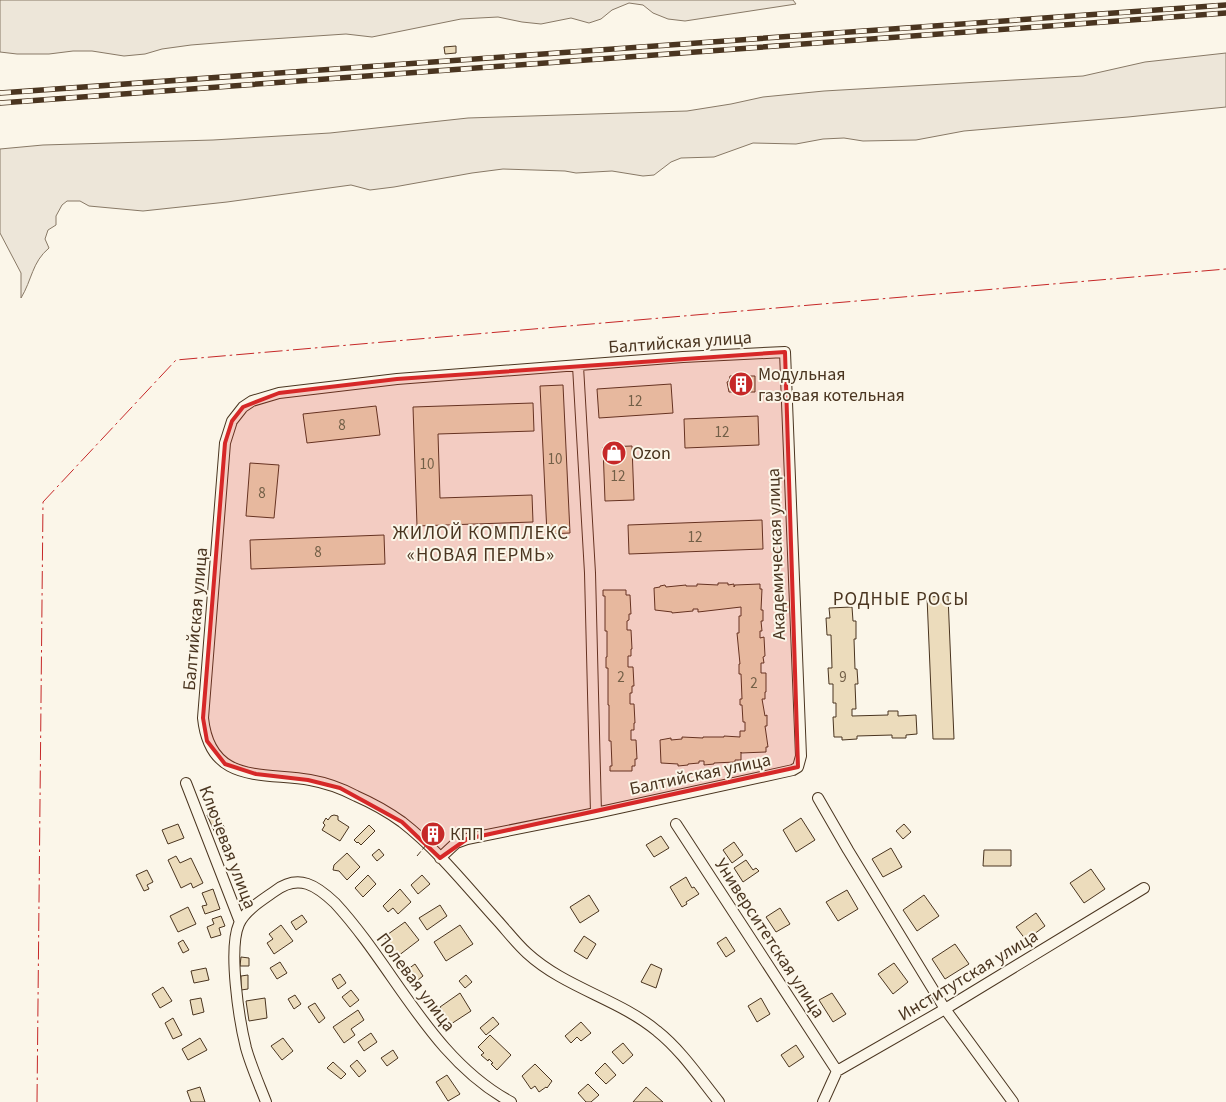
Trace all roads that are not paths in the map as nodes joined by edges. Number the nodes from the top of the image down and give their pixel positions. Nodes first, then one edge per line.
1 (784, 352) joint
2 (578, 366) junction
3 (801, 756) joint
4 (186, 783) dead end
5 (818, 798) dead end
6 (596, 813) junction
7 (676, 824) dead end
8 (440, 858) junction
9 (298, 882) joint
10 (1144, 888) dead end
11 (240, 922) junction
12 (945, 1009) junction
13 (838, 1071) junction
14 (266, 1102) edge
15 (511, 1102) edge
16 (718, 1102) edge
17 (823, 1102) edge
18 (1013, 1102) edge

1 - 2 street, Балтийская улица
1 - 3 street, Академическая улица
2 - 6 street
2 - 8 street, Балтийская улица
3 - 6 street, Балтийская улица
4 - 11 street, Ключевая улица
5 - 12 street
6 - 8 street, Балтийская улица
7 - 13 street, Университетская улица
8 - 16 street
9 - 11 street, Ключевая улица
9 - 15 street, Полевая улица
10 - 12 street, Институтская улица
11 - 14 street, Ключевая улица
12 - 13 street, Институтская улица
12 - 18 street
13 - 17 street

